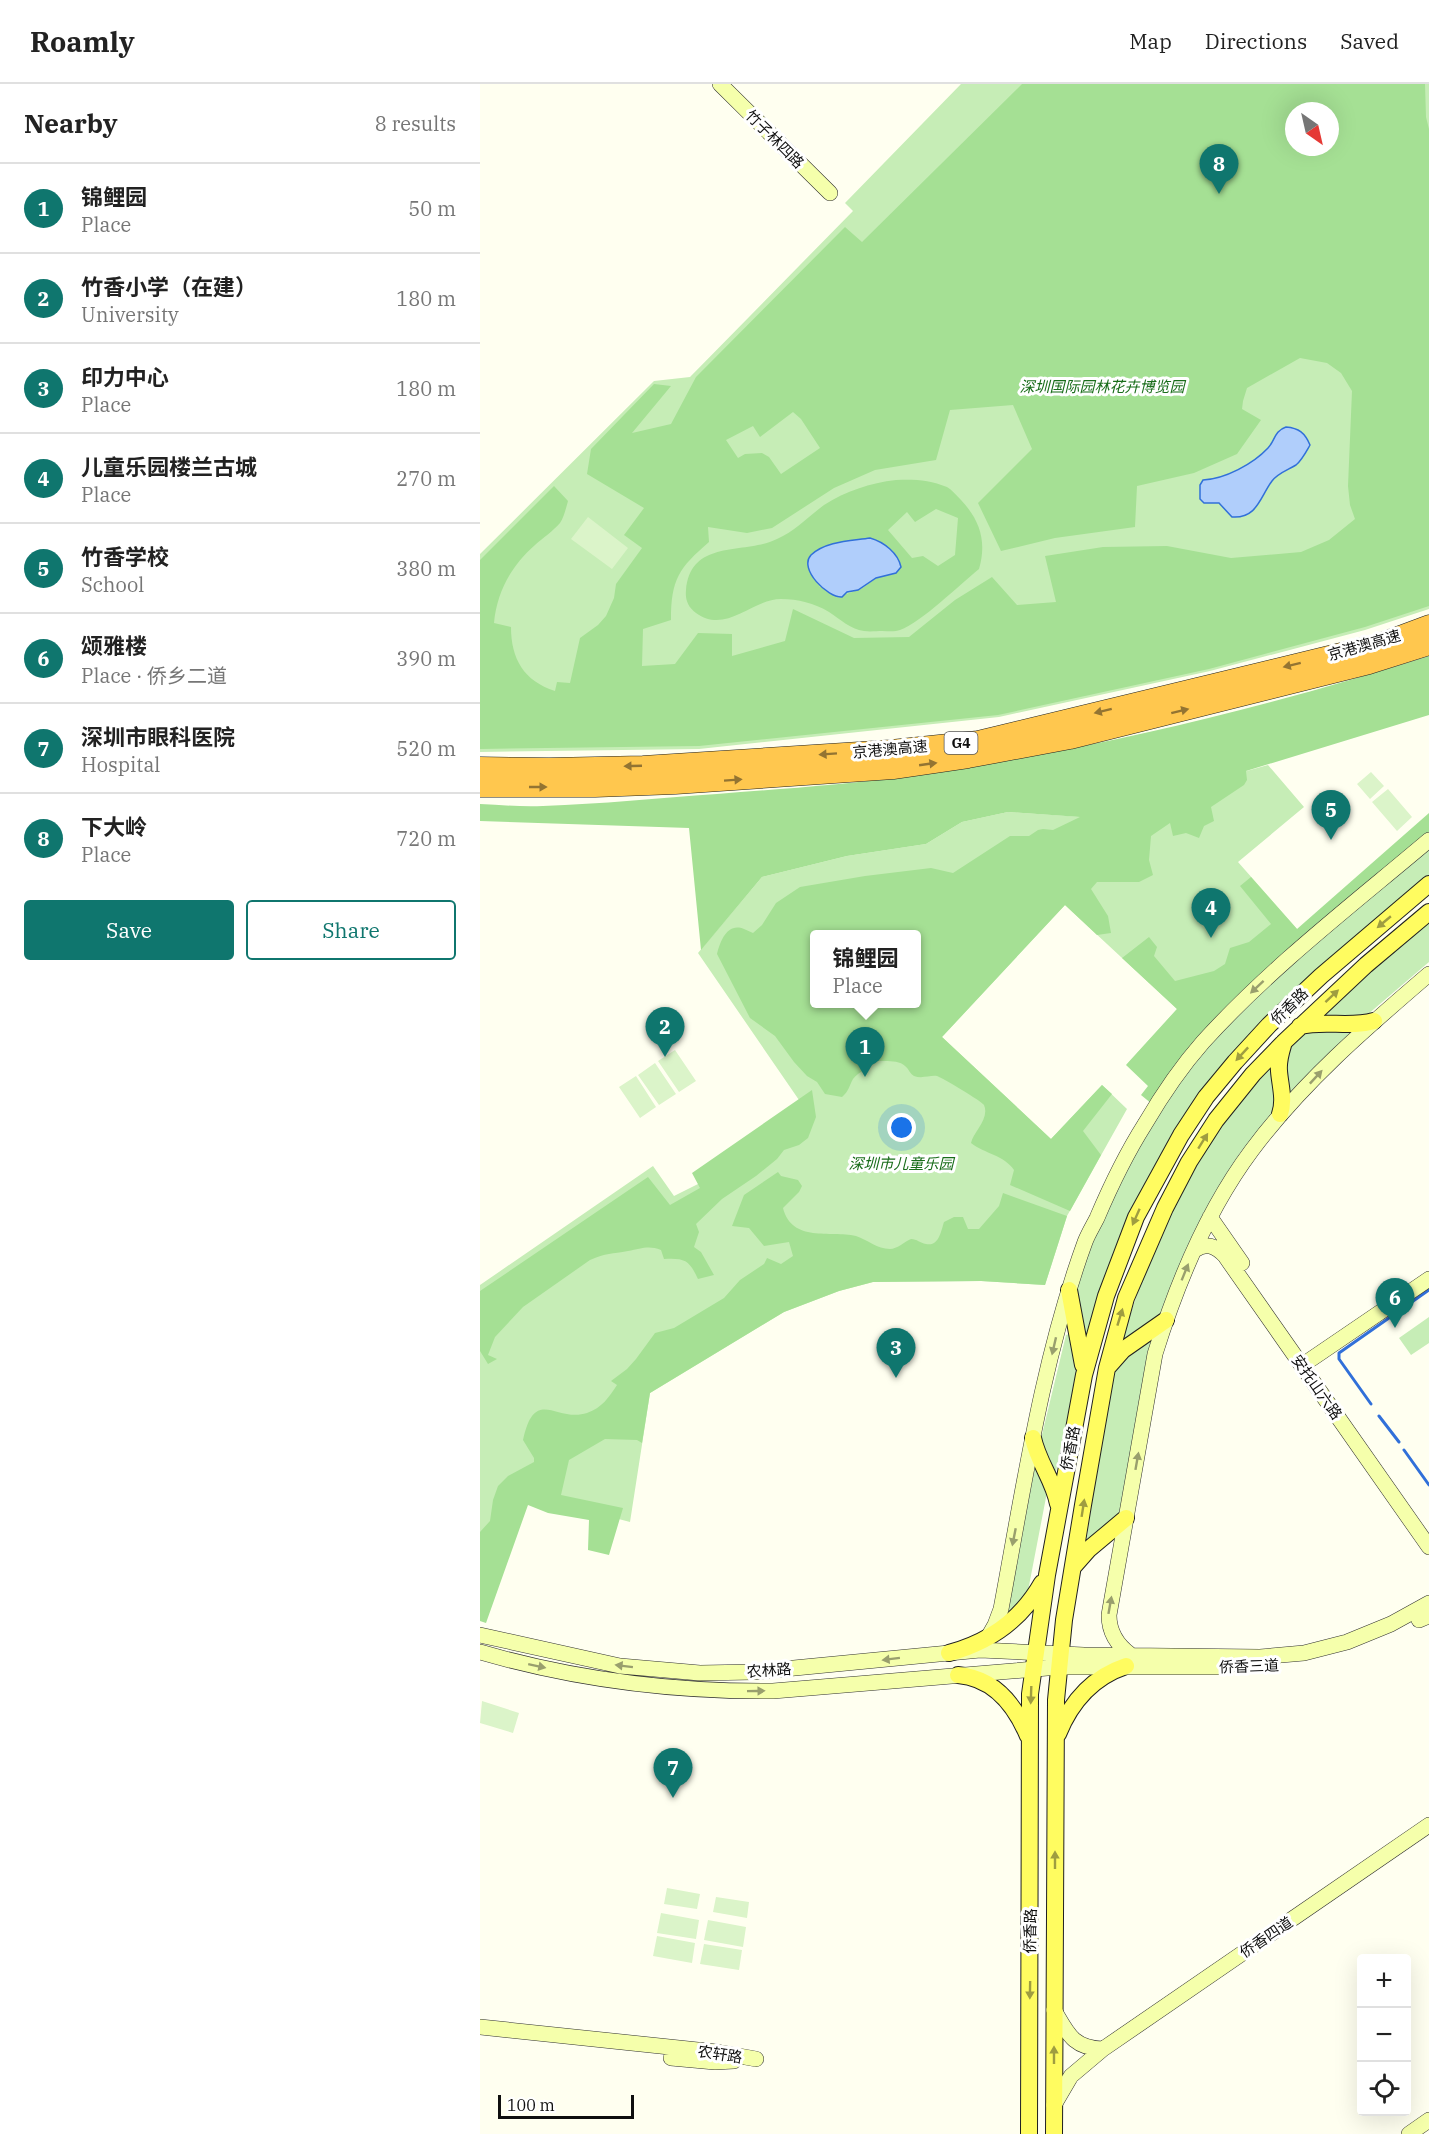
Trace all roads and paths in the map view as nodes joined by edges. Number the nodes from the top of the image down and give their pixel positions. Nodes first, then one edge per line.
1 (720, 84) edge
2 (830, 193) dead end
3 (1429, 625) edge
4 (1429, 645) edge
5 (480, 767) edge
6 (480, 787) edge
7 (1429, 840) edge
8 (1429, 884) edge
9 (1429, 912) edge
10 (1429, 974) edge
11 (1374, 1021) junction
12 (1300, 1026) junction
13 (1284, 1042) junction
14 (1280, 1114) junction
15 (1210, 1217) junction
16 (1195, 1250) junction
17 (1429, 1279) edge
18 (1069, 1290) junction
19 (1166, 1320) junction
20 (1310, 1360) junction
21 (1107, 1368) junction
22 (1084, 1375) junction
23 (1033, 1438) junction
24 (1058, 1508) junction
25 (1126, 1518) junction
26 (1428, 1542) edge
27 (1074, 1566) junction
28 (1047, 1575) junction
29 (1429, 1588) edge
30 (1429, 1603) edge
31 (1426, 1617) edge
32 (1400, 1619) junction
33 (480, 1635) edge
34 (987, 1639) junction
35 (480, 1652) edge
36 (1035, 1652) junction
37 (949, 1653) junction
38 (1059, 1660) junction
39 (1129, 1660) junction
40 (1033, 1669) junction
41 (958, 1675) junction
42 (1055, 1741) junction
43 (1031, 1743) junction
44 (1429, 1825) edge
45 (1054, 2010) junction
46 (480, 2027) edge
47 (480, 2037) edge
48 (1103, 2049) junction
49 (1054, 2105) junction
50 (1429, 2120) edge
51 (1029, 2134) edge
52 (1054, 2134) edge
53 (1409, 2134) edge

1 - 2 main road, 竹子林四路
3 -> 5 highway, 京港澳高速 / G4
6 -> 4 highway, 京港澳高速 / G4
7 -> 18 main road
8 -> 22 main road, 侨香路
12 -> 9 main road, 侨香路
10 - 11 main road
11 - 12 main road
14 -> 11 main road
12 - 13 main road, 侨香路
13 - 14 main road
21 -> 13 main road, 侨香路
14 - 15 main road
15 - 16 main road
15 - 20 main road, 安托山六路
19 -> 16 main road
16 - 26 main road, 安托山六路
17 - 20 main road
18 - 22 main road
18 -> 23 main road
19 - 21 main road
25 -> 19 main road
20 - 26 main road, 安托山六路
27 -> 21 main road, 侨香路
22 - 24 main road, 侨香路
23 - 24 main road
23 -> 34 main road
24 - 28 main road, 侨香路
25 - 27 main road
39 -> 25 main road
27 - 38 main road, 侨香路
28 - 34 main road
28 - 36 main road, 侨香路
29 - 32 main road
30 - 32 main road, 侨香三道
31 - 39 main road, 侨香三道
32 - 39 main road, 侨香三道
37 -> 33 main road, 农林路
34 - 37 main road
35 -> 41 main road, 农林路
36 - 37 main road, 农林路
36 - 38 main road, 农林路
36 - 40 main road, 侨香路
38 - 39 main road, 侨香三道
38 - 40 main road, 农林路
38 - 42 main road, 侨香路
39 - 42 main road
40 - 41 main road, 农林路
40 -> 43 main road, 侨香路
41 - 43 main road
45 -> 42 main road, 侨香路
43 -> 51 main road, 侨香路
44 - 48 main road, 侨香四道
45 - 48 main road
49 -> 45 main road, 侨香路
46 - 47 main road, 农轩路
48 - 49 main road, 侨香四道
49 - 52 main road, 侨香路
50 - 53 main road

